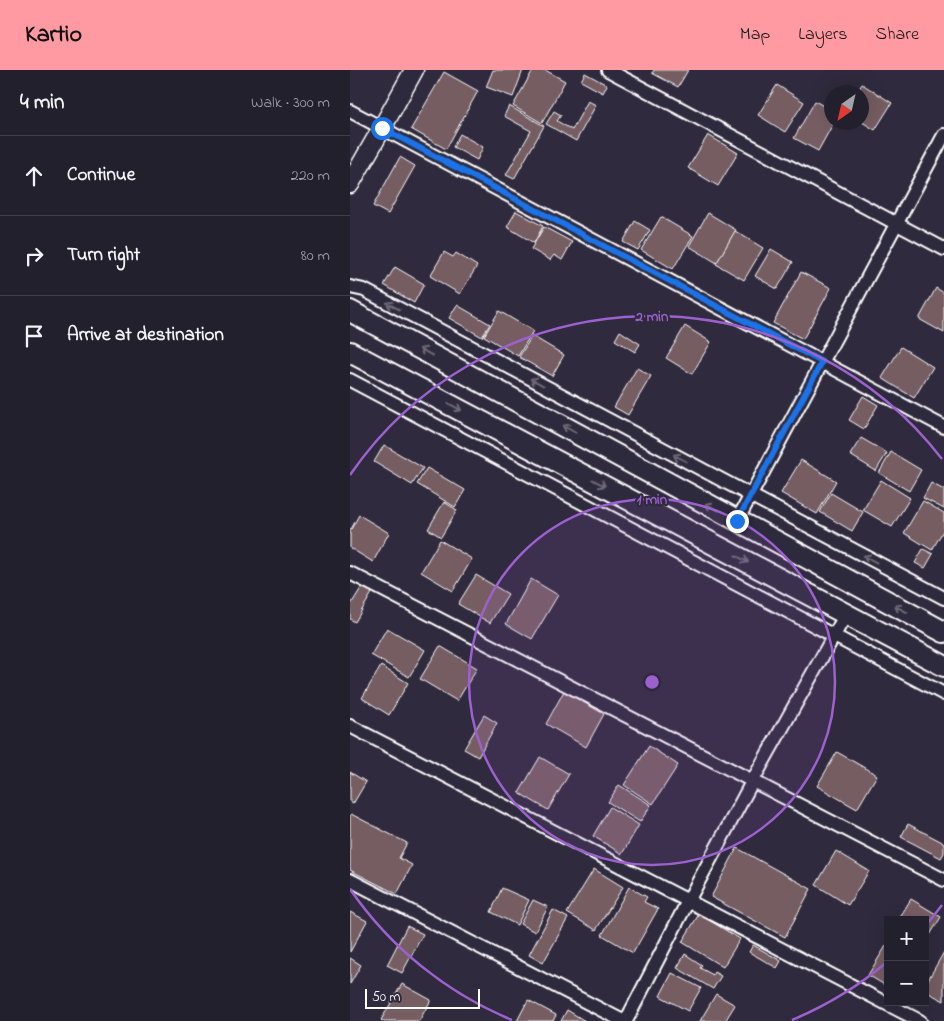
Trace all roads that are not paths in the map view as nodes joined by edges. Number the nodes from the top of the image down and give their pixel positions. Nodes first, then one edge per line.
1 (414, 70) edge
2 (608, 70) edge
3 (350, 111) edge
4 (382, 128) junction
5 (944, 136) edge
6 (350, 184) edge
7 (897, 224) junction
8 (944, 249) edge
9 (350, 288) edge
10 (350, 311) edge
11 (350, 352) edge
12 (822, 362) junction
13 (350, 380) edge
14 (944, 427) edge
15 (751, 495) junction
16 (737, 521) junction
17 (350, 572) edge
18 (944, 598) edge
19 (846, 614) junction
20 (944, 632) edge
21 (834, 636) junction
22 (944, 666) edge
23 (944, 694) edge
24 (350, 726) edge
25 (752, 780) junction
26 (350, 880) edge
27 (944, 880) edge
28 (688, 900) junction
29 (624, 1021) edge
30 (920, 1021) edge

1 - 4 main road
2 - 7 street
3 - 4 street
4 - 6 main road
4 - 12 street
5 - 7 street
7 - 8 street
7 - 12 street
15 -> 9 street
16 -> 10 main road
11 -> 19 main road
12 - 14 street
12 - 15 street
13 - 21 street
15 - 16 street
18 -> 15 street
20 -> 16 main road
17 - 25 street
19 - 21 street
19 - 22 main road
21 - 23 street
21 - 25 street
24 - 28 street
25 - 27 street
25 - 28 street
26 - 29 street
28 - 29 street
28 - 30 street

